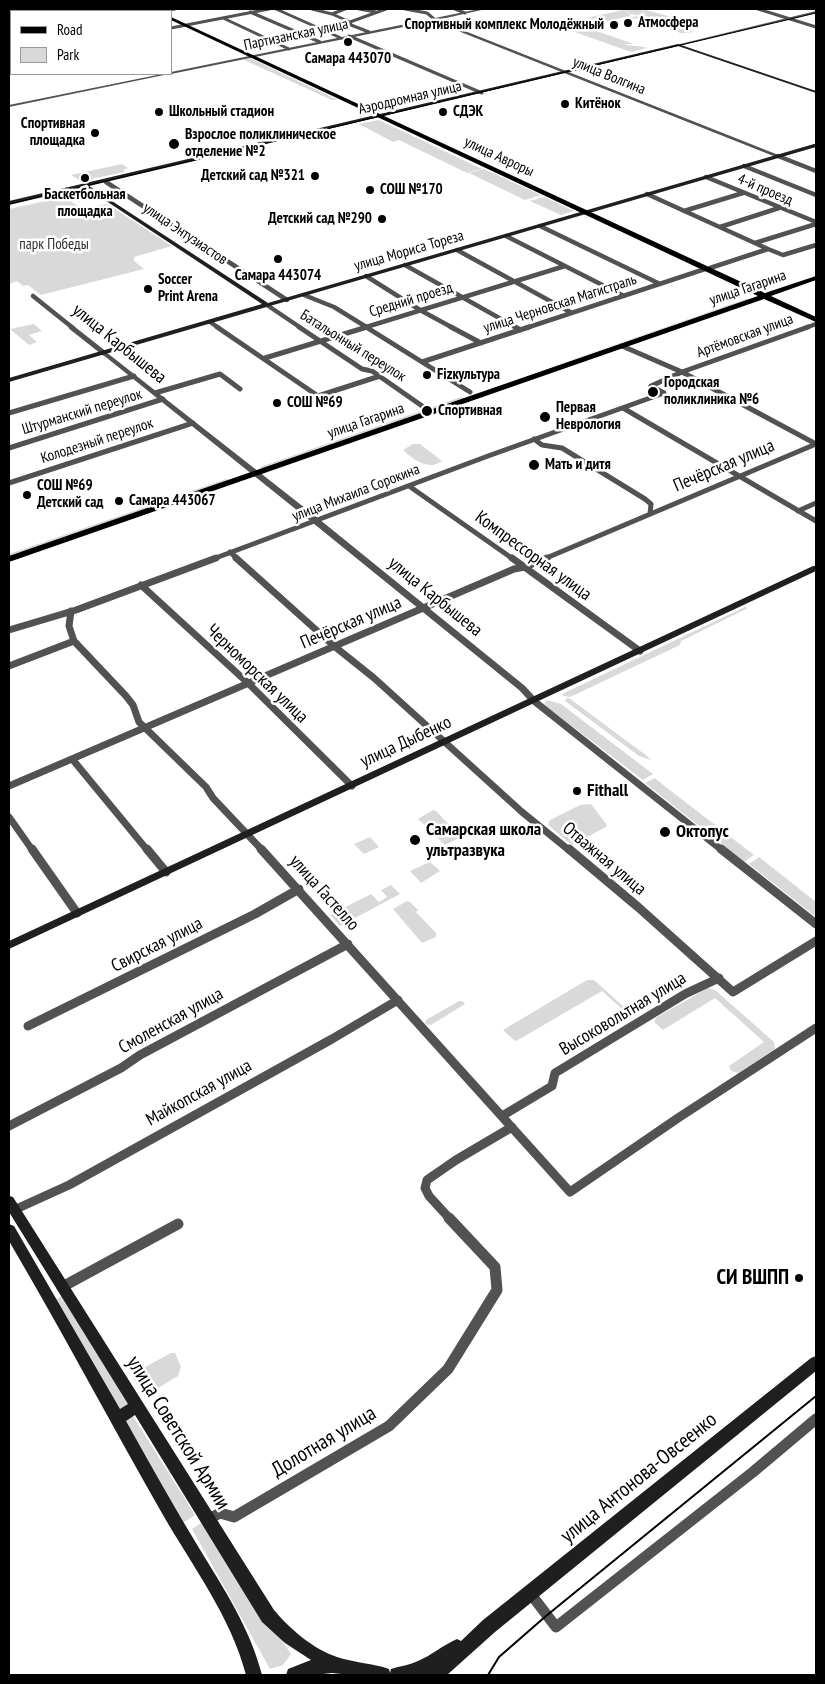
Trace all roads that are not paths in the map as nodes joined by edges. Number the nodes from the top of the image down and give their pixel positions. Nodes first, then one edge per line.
1 (151, 9) edge
2 (244, 9) edge
3 (269, 9) edge
4 (276, 9) edge
5 (312, 9) edge
6 (345, 9) edge
7 (359, 9) edge
8 (386, 9) edge
9 (405, 9) edge
10 (455, 9) edge
11 (484, 9) edge
12 (758, 9) edge
13 (156, 10) edge
14 (251, 12) junction
15 (376, 12) junction
16 (465, 13) junction
17 (816, 13) edge
18 (332, 14) junction
19 (172, 17) edge
20 (223, 18) junction
21 (432, 19) junction
22 (791, 19) junction
23 (350, 22) junction
24 (188, 25) junction
25 (816, 27) edge
26 (172, 28) edge
27 (370, 32) junction
28 (349, 36) junction
29 (341, 38) junction
30 (320, 42) junction
31 (684, 44) junction
32 (288, 49) junction
33 (704, 50) junction
34 (698, 51) junction
35 (254, 56) junction
36 (566, 72) junction
37 (172, 73) edge
38 (162, 75) edge
39 (816, 88) edge
40 (480, 92) junction
41 (816, 92) edge
42 (9, 106) edge
43 (382, 116) junction
44 (816, 145) edge
45 (778, 156) junction
46 (744, 166) junction
47 (816, 171) edge
48 (706, 177) junction
49 (106, 182) junction
50 (86, 187) junction
51 (743, 193) junction
52 (647, 194) junction
53 (816, 196) edge
54 (9, 204) edge
55 (778, 208) junction
56 (684, 211) junction
57 (586, 212) junction
58 (816, 223) edge
59 (540, 226) junction
60 (720, 227) junction
61 (506, 236) junction
62 (754, 243) junction
63 (816, 244) edge
64 (768, 249) junction
65 (457, 250) junction
66 (405, 265) junction
67 (564, 266) junction
68 (708, 268) junction
69 (816, 272) edge
70 (366, 276) junction
71 (816, 278) edge
72 (514, 281) junction
73 (660, 284) junction
74 (763, 294) junction
75 (304, 295) junction
76 (33, 296) dead end
77 (624, 296) junction
78 (462, 297) junction
79 (287, 300) junction
80 (267, 305) junction
81 (420, 310) junction
82 (572, 313) junction
83 (816, 320) edge
84 (210, 322) junction
85 (366, 327) junction
86 (521, 330) junction
87 (320, 340) junction
88 (481, 343) junction
89 (622, 346) junction
90 (104, 353) junction
91 (265, 358) junction
92 (422, 362) junction
93 (682, 372) junction
94 (134, 376) junction
95 (380, 376) junction
96 (9, 380) edge
97 (240, 389) dead end
98 (155, 393) junction
99 (474, 394) junction
100 (163, 400) junction
101 (425, 408) junction
102 (623, 408) junction
103 (9, 413) edge
104 (193, 423) junction
105 (534, 439) junction
106 (816, 444) edge
107 (9, 448) edge
108 (253, 471) junction
109 (738, 476) junction
110 (231, 478) junction
111 (9, 483) edge
112 (408, 486) junction
113 (816, 503) edge
114 (798, 511) junction
115 (650, 514) junction
116 (316, 521) junction
117 (816, 521) edge
118 (9, 552) edge
119 (230, 552) junction
120 (9, 559) edge
121 (525, 567) junction
122 (816, 568) edge
123 (141, 585) junction
124 (424, 609) junction
125 (71, 611) junction
126 (9, 630) edge
127 (74, 641) junction
128 (334, 646) junction
129 (640, 651) junction
130 (9, 666) edge
131 (248, 684) junction
132 (534, 701) junction
133 (145, 728) junction
134 (444, 743) junction
135 (73, 760) junction
136 (9, 786) edge
137 (352, 786) junction
138 (9, 817) edge
139 (248, 834) junction
140 (166, 872) junction
141 (299, 889) junction
142 (78, 913) junction
143 (816, 924) edge
144 (816, 941) edge
145 (348, 944) junction
146 (9, 945) edge
147 (719, 978) junction
148 (398, 1000) junction
149 (28, 1026) dead end
150 (816, 1028) edge
151 (502, 1116) junction
152 (9, 1126) edge
153 (512, 1127) junction
154 (11, 1205) edge
155 (178, 1224) dead end
156 (9, 1230) edge
157 (62, 1287) junction
158 (47, 1298) junction
159 (816, 1363) edge
160 (136, 1406) junction
161 (118, 1419) junction
162 (816, 1419) edge
163 (207, 1520) junction
164 (530, 1593) junction
165 (489, 1626) junction
166 (334, 1664) junction
167 (364, 1672) edge
168 (254, 1675) edge
169 (294, 1675) edge
170 (383, 1675) edge
171 (397, 1675) edge
172 (435, 1675) edge

1 - 13 main road
2 - 14 street
3 - 14 street
4 - 29 street
5 - 18 street
6 - 18 street
7 - 15 street
8 - 15 street
9 - 21 street, улица Волгина
10 - 16 street
11 - 16 street, Партизанская улица
12 - 22 street
14 - 20 street
14 - 30 street
15 - 23 street
16 - 21 street, Партизанская улица
17 - 22 street, Аэродромная улица
18 - 23 street
19 - 24 main road, улица Авроры
20 - 24 street
20 - 32 street
21 - 27 street, Партизанская улица
21 - 36 street, улица Волгина
22 - 25 street
22 - 31 street, Аэродромная улица
23 - 27 street
24 - 26 street
24 - 35 main road, улица Авроры
27 - 28 street, Партизанская улица
28 - 29 street, Партизанская улица
28 - 40 street
29 - 30 street, Партизанская улица
30 - 32 street, Партизанская улица
31 - 33 main road
31 - 34 main road
31 - 36 main road, Аэродромная улица
32 - 35 street, Партизанская улица
33 - 34 main road
33 - 39 main road
34 - 41 main road
35 - 37 street, Партизанская улица
35 - 43 main road, улица Авроры
36 - 40 main road, Аэродромная улица
36 - 45 street, улица Волгина
38 - 42 street
40 - 43 main road, Аэродромная улица
43 - 49 main road, Аэродромная улица
43 - 54 main road, Аэродромная улица
43 - 57 main road, улица Авроры
44 - 45 main road, улица Мориса Тореза
45 - 46 main road, улица Мориса Тореза
45 - 47 street
46 - 48 main road, улица Мориса Тореза
46 - 53 street
48 - 51 street, 4-й проезд
48 - 52 main road, улица Мориса Тореза
49 - 50 main road, Аэродромная улица
49 - 79 street, улица Энтузиастов
50 - 54 main road, Аэродромная улица
50 - 80 main road, улица Энтузиастов
51 - 55 street, 4-й проезд
51 - 56 street
52 - 56 street
52 - 57 main road, улица Мориса Тореза
55 - 58 street, 4-й проезд
55 - 60 street
56 - 60 street
57 - 59 main road, улица Мориса Тореза
57 - 68 main road, улица Авроры
58 - 62 street
59 - 61 main road, улица Мориса Тореза
59 - 73 street
60 - 62 street
61 - 65 main road, улица Мориса Тореза
61 - 67 street
62 - 64 street
63 - 64 street, улица Черновская Магистраль
64 - 68 street, улица Черновская Магистраль
65 - 66 main road, улица Мориса Тореза
65 - 72 street
66 - 70 main road, улица Мориса Тореза
66 - 78 street
67 - 72 street, Средний проезд
67 - 77 street
68 - 73 street, улица Черновская Магистраль
68 - 74 main road, улица Авроры
69 - 74 main road, улица Гагарина
70 - 75 main road, улица Мориса Тореза
70 - 81 street
71 - 74 main road, улица Гагарина
72 - 78 street, Средний проезд
72 - 82 street
73 - 77 street, улица Черновская Магистраль
74 - 83 main road, улица Авроры
74 - 89 main road, улица Гагарина
74 - 99 main road, улица Гагарина
75 - 79 main road, улица Мориса Тореза
75 - 85 street
76 - 90 street, улица Карбышева
77 - 82 street, улица Черновская Магистраль
78 - 81 street, Средний проезд
78 - 86 street
79 - 80 main road, улица Мориса Тореза
80 - 84 main road, улица Мориса Тореза
80 - 87 street, Батальонный переулок
81 - 85 street, Средний проезд
81 - 88 street
82 - 86 street, улица Черновская Магистраль
83 - 93 street, Артёмовская улица
84 - 90 main road, улица Мориса Тореза
84 - 91 street
85 - 87 street, Средний проезд
85 - 92 street
86 - 88 street, улица Черновская Магистраль
87 - 91 street, Средний проезд
87 - 95 street, Батальонный переулок
88 - 92 street, улица Черновская Магистраль
89 - 93 street
89 - 99 main road, улица Гагарина
90 - 94 street, улица Карбышева
90 - 96 main road, улица Мориса Тореза
91 - 95 street
92 - 99 street
93 - 102 street, улица Михаила Сорокина
93 - 106 street
94 - 98 street, улица Карбышева
94 - 103 street
95 - 101 street, Батальонный переулок
97 - 98 street
98 - 100 street, улица Карбышева
99 - 101 main road, улица Гагарина
99 - 108 main road, улица Гагарина
100 - 104 street, улица Карбышева
100 - 107 street, Штурманский переулок
101 - 108 main road, улица Гагарина
102 - 105 street, улица Михаила Сорокина
102 - 109 street
104 - 108 street, улица Карбышева
104 - 111 street, Колодезный переулок
105 - 112 street, улица Михаила Сорокина
105 - 115 street
106 - 109 street, Печёрская улица
108 - 110 main road, улица Гагарина
108 - 116 street, улица Карбышева
109 - 114 street
109 - 115 street, Печёрская улица
110 - 118 main road, улица Гагарина
110 - 120 main road, улица Гагарина
112 - 116 street, улица Михаила Сорокина
112 - 121 street, Компрессорная улица
113 - 114 street
114 - 117 street
115 - 121 street, Печёрская улица
116 - 119 street, улица Михаила Сорокина
116 - 124 street, улица Карбышева
119 - 123 street, улица Михаила Сорокина
119 - 128 street, Отважная улица
121 - 124 street, Печёрская улица
121 - 129 street, Компрессорная улица
122 - 129 main road, улица Дыбенко
123 - 125 street, улица Михаила Сорокина
123 - 131 street, Черноморская улица
124 - 128 street, Печёрская улица
124 - 132 street, улица Карбышева
125 - 126 street, улица Михаила Сорокина
125 - 127 street
127 - 130 street
127 - 133 street, улица Гастелло
128 - 131 street, Печёрская улица
128 - 134 street, Отважная улица
129 - 132 main road, улица Дыбенко
131 - 133 street, Печёрская улица
131 - 137 street, Черноморская улица
132 - 134 main road, улица Дыбенко
132 - 143 street, улица Карбышева
133 - 135 street, Печёрская улица
133 - 139 street, улица Гастелло
134 - 137 main road, улица Дыбенко
134 - 147 street, Отважная улица
135 - 136 street, Печёрская улица
135 - 140 street
137 - 139 main road, улица Дыбенко
138 - 142 street
139 - 140 main road, улица Дыбенко
139 - 141 street, улица Гастелло
140 - 142 main road, улица Дыбенко
141 - 145 street, улица Гастелло
141 - 149 street, Свирская улица
142 - 146 main road, улица Дыбенко
144 - 147 street, Отважная улица
145 - 148 street, улица Гастелло
145 - 152 street, Смоленская улица
147 - 151 street, Высоковольтная улица
148 - 151 street, улица Гастелло
148 - 154 street, Майкопская улица
150 - 153 street, улица Гастелло
151 - 153 street, улица Гастелло
153 - 163 street, Долотная улица
154 - 157 main road, улица Советской Армии
155 - 157 street
156 - 158 main road
157 - 158 main road
157 - 160 main road, улица Советской Армии
158 - 161 main road
159 - 164 main road, улица Антонова-Овсеенко
160 - 161 main road
160 - 163 main road, улица Советской Армии
161 - 168 main road
162 - 164 street
163 - 166 main road, улица Советской Армии
164 - 165 main road, улица Антонова-Овсеенко
165 - 171 main road, улица Антонова-Овсеенко
165 - 172 main road, улица Антонова-Овсеенко
166 - 167 main road
166 - 169 main road
167 - 170 main road

